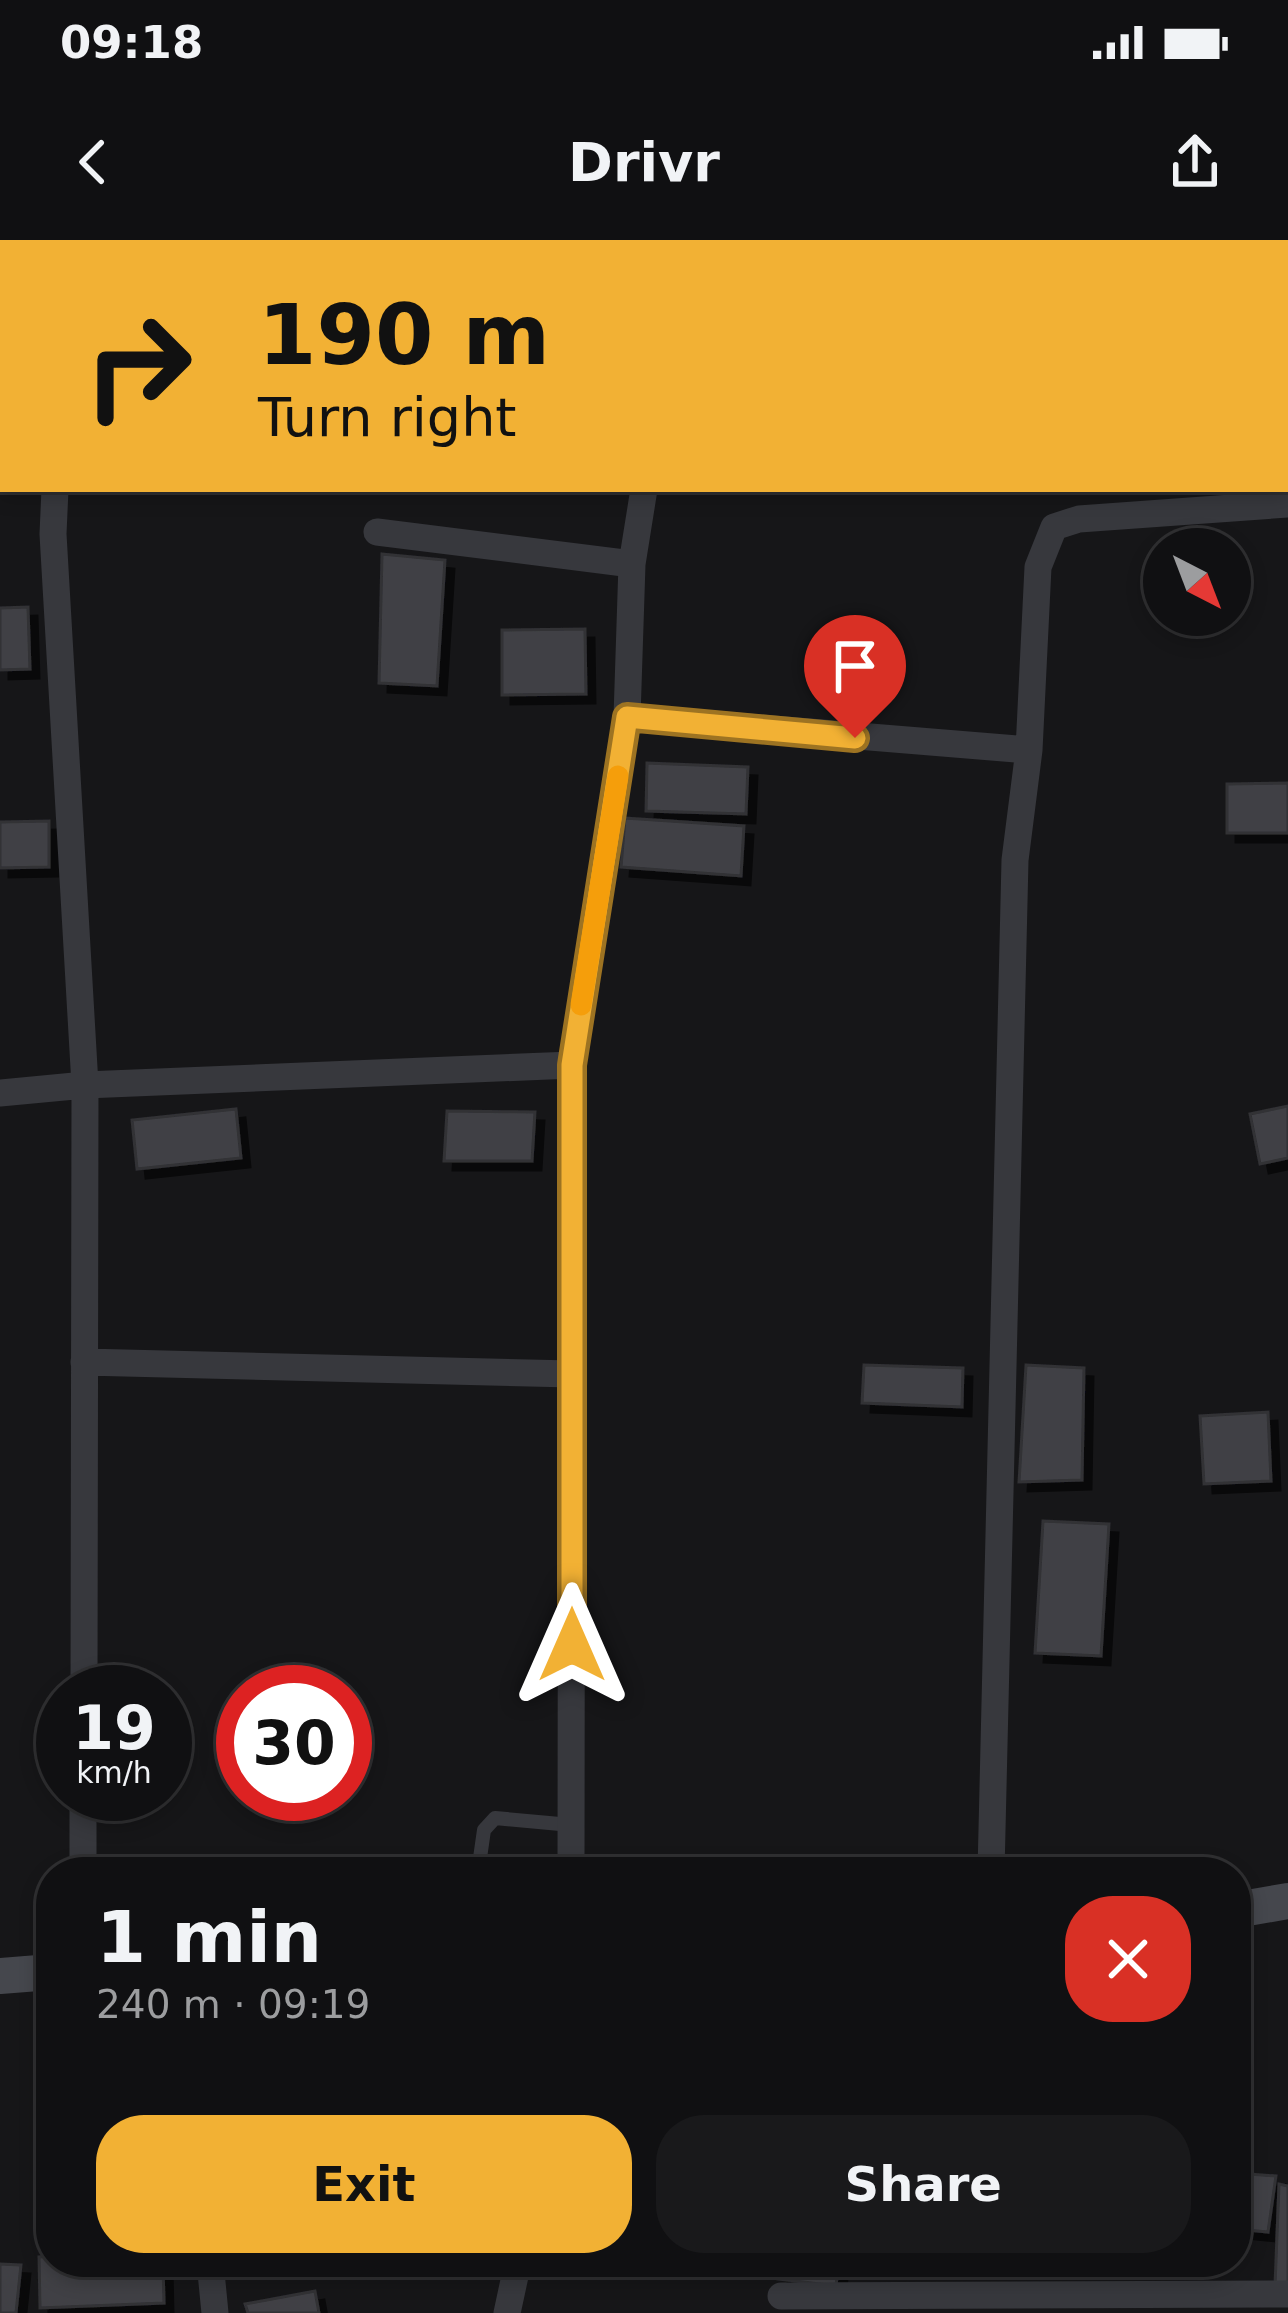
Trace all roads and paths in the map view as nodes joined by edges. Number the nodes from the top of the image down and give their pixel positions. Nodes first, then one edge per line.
1 (55, 492) edge
2 (644, 492) edge
3 (1079, 492) edge
4 (1288, 504) edge
5 (1079, 518) junction
6 (377, 532) dead end
7 (632, 564) junction
8 (627, 717) junction
9 (1028, 750) junction
10 (572, 1065) junction
11 (85, 1085) junction
12 (0, 1093) edge
13 (84, 1362) junction
14 (572, 1374) junction
15 (83, 1665) edge
16 (83, 1821) edge
17 (571, 1825) junction
18 (83, 1857) edge
19 (480, 1857) edge
20 (571, 1857) edge
21 (991, 1857) edge
22 (1288, 1901) edge
23 (1251, 1907) edge
24 (36, 1973) edge
25 (0, 1976) edge
26 (211, 2277) edge
27 (515, 2277) edge
28 (1288, 2294) edge
29 (781, 2296) dead end
30 (214, 2313) edge
31 (507, 2313) edge

1 - 11 street
2 - 7 street
3 - 5 street
4 - 5 street
5 - 9 street
6 - 7 street
7 - 8 street
8 - 9 street
8 - 10 street
9 - 21 street
10 - 11 street
10 - 14 street
11 - 12 street
11 - 13 street
13 - 14 street
13 - 15 street
14 - 17 street
16 - 18 street
17 - 19 lane
17 - 20 street
22 - 23 main road
24 - 25 main road
26 - 30 street
27 - 31 street
28 - 29 street

